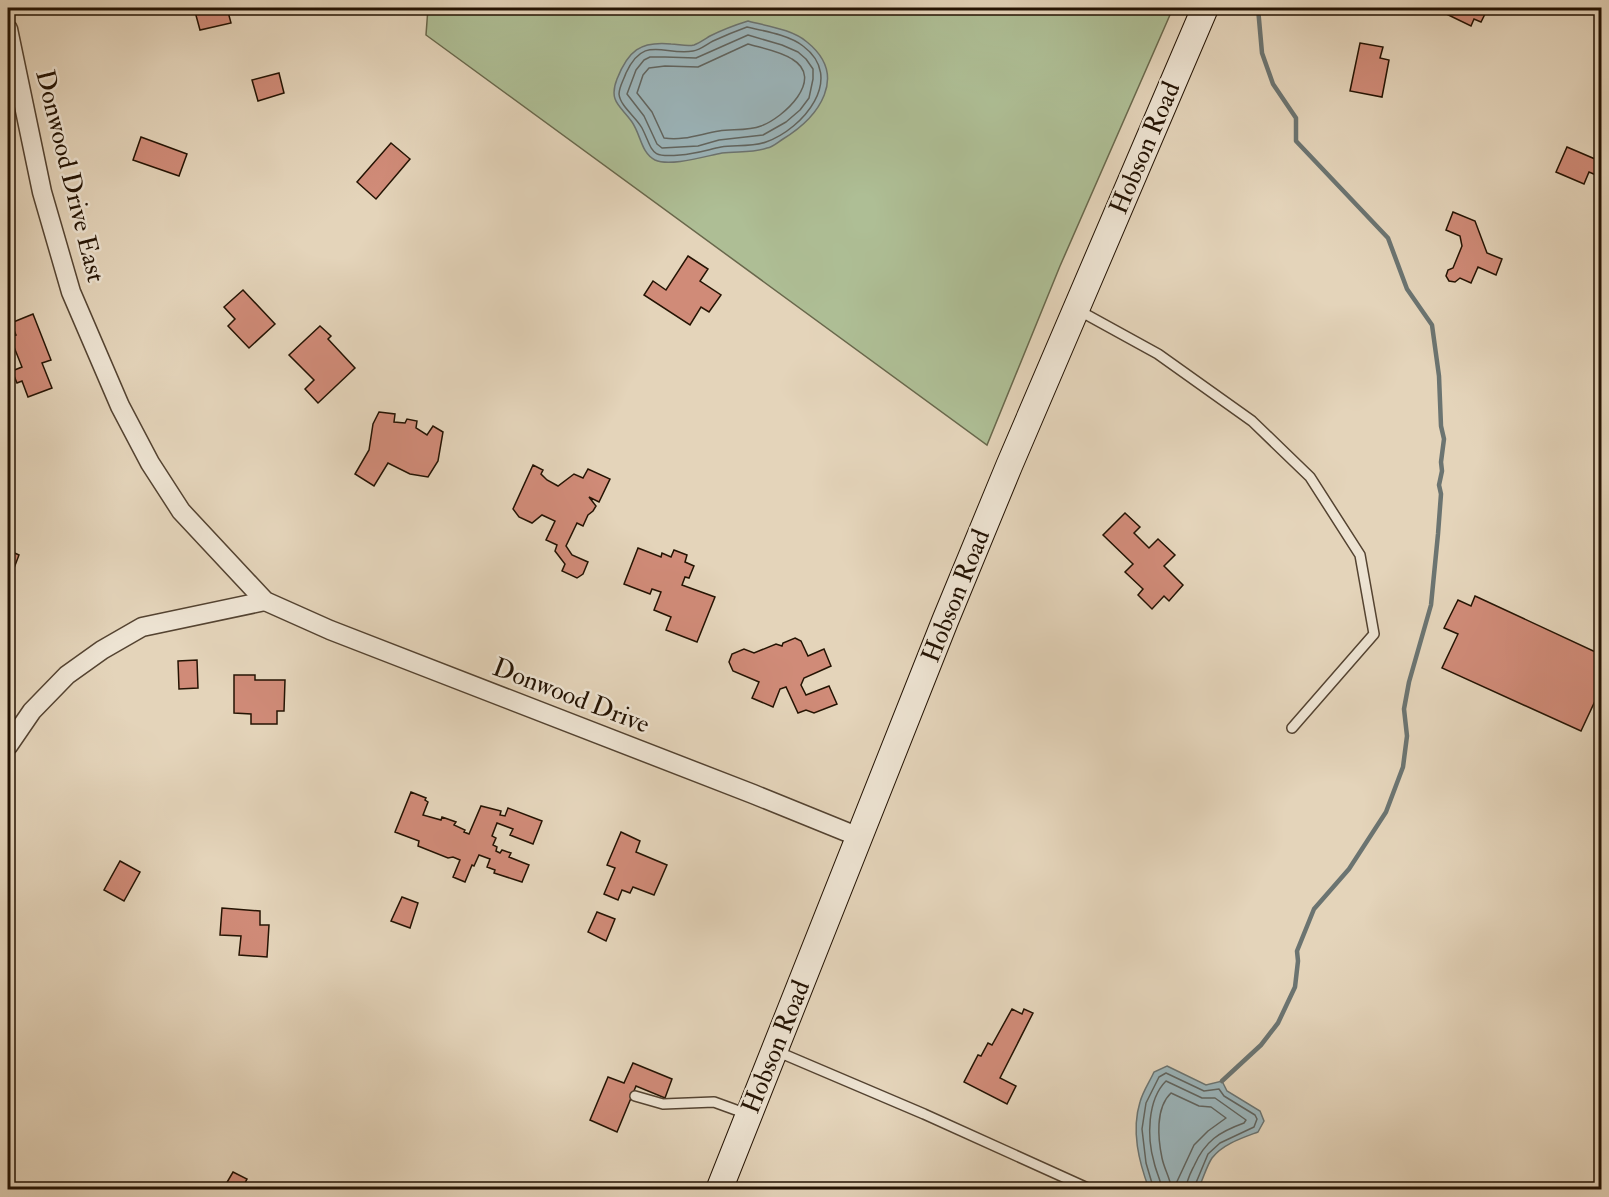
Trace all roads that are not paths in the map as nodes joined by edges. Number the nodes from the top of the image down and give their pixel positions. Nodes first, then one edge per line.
1 (1205, 8) edge
2 (8, 29) edge
3 (1076, 309) junction
4 (265, 601) junction
5 (1292, 728) dead end
6 (8, 746) edge
7 (859, 837) junction
8 (774, 1051) junction
9 (635, 1096) dead end
10 (749, 1114) junction
11 (719, 1190) edge
12 (1092, 1190) edge

1 - 3 main road, Hobson Road
2 - 4 street, Donwood Drive East
3 - 5 lane
3 - 7 main road, Hobson Road
4 - 6 street
4 - 7 street, Donwood Drive
7 - 8 main road, Hobson Road
8 - 10 main road, Hobson Road
8 - 12 lane
9 - 10 lane
10 - 11 main road, Hobson Road

